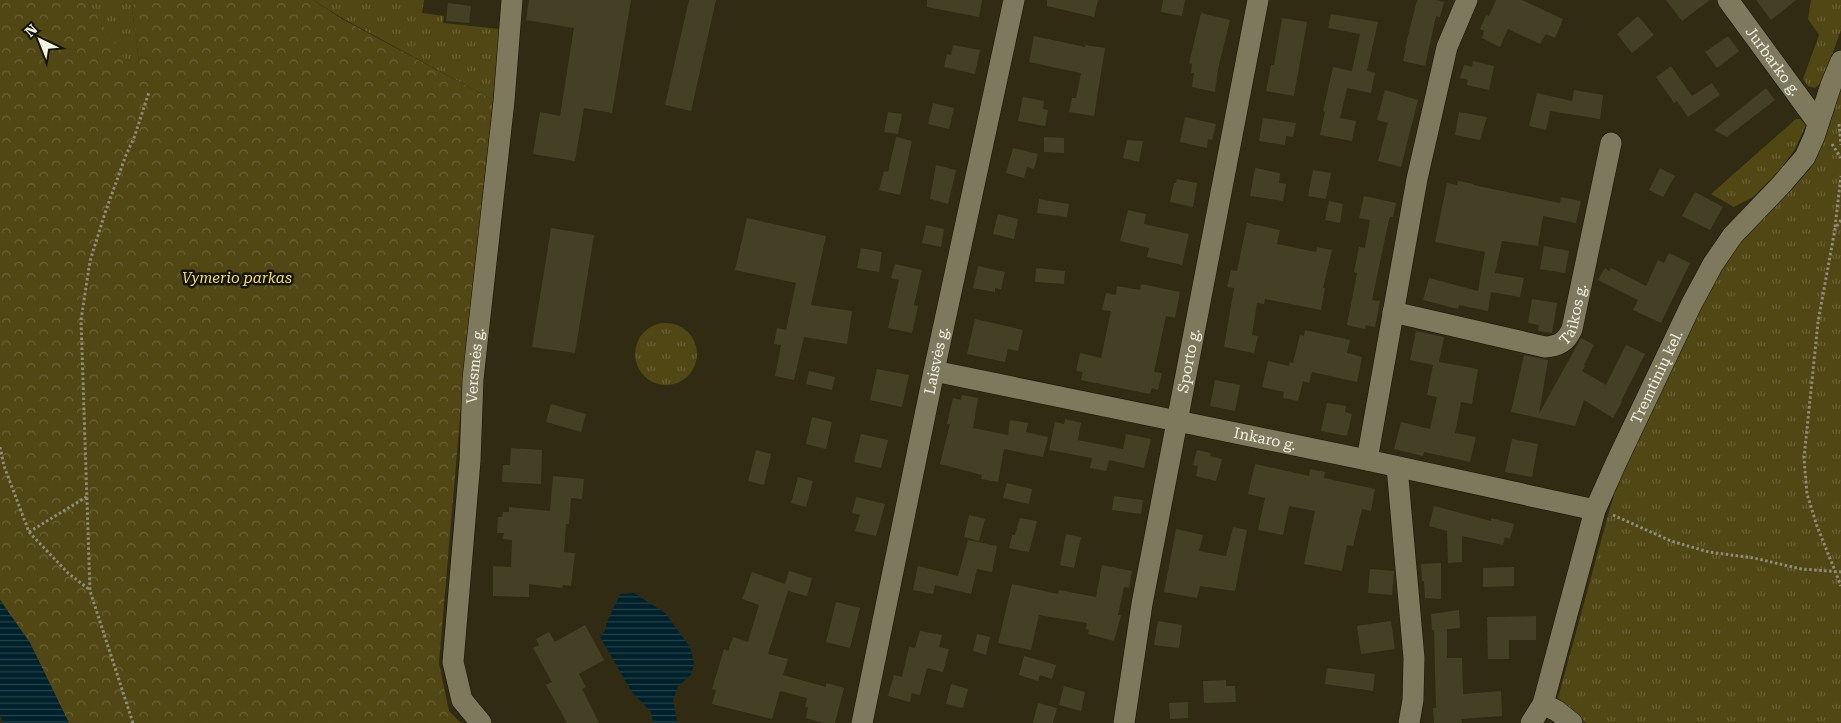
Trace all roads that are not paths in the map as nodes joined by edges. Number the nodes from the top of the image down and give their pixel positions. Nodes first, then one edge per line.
1 (512, 0) edge
2 (1014, 0) edge
3 (1258, 0) edge
4 (1467, 0) edge
5 (1728, 0) edge
6 (1841, 61) edge
7 (1818, 123) junction
8 (1611, 143) dead end
9 (1393, 312) junction
10 (934, 371) junction
11 (1178, 422) junction
12 (1367, 460) junction
13 (1397, 467) junction
14 (1595, 510) junction
15 (1543, 704) junction
16 (481, 723) edge
17 (862, 723) edge
18 (1124, 723) edge
19 (1408, 723) edge
20 (1531, 723) edge
21 (1572, 723) edge

1 - 16 street, Versmės g.
2 - 10 street, Laisvės g.
3 - 11 street, Sporto g.
4 - 9 street
5 - 7 street, Jurbarko g.
6 - 7 street, Tremtinių kel.
7 - 14 street, Tremtinių kel.
8 - 9 street, Taikos g.
9 - 12 street
10 - 11 street, Inkaro g.
10 - 17 street, Laisvės g.
11 - 12 street, Inkaro g.
11 - 18 street, Sporto g.
12 - 13 street, Inkaro g.
13 - 14 street, Inkaro g.
13 - 19 street
14 - 15 street, Tremtinių kel.
15 - 20 street, Tremtinių kel.
15 - 21 street

